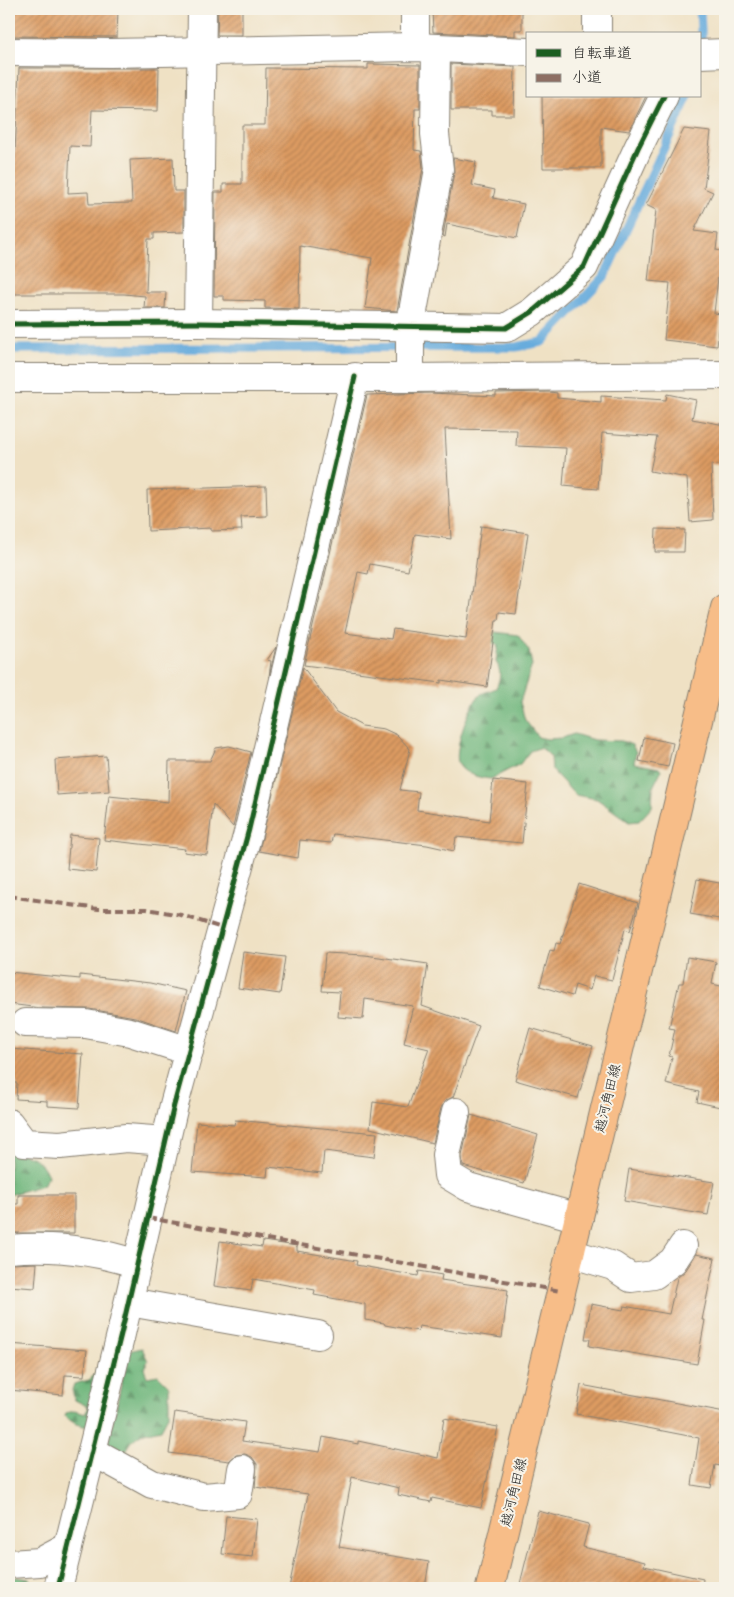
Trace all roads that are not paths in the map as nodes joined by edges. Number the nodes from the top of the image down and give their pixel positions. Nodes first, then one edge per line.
1 (202, 9) edge
2 (415, 9) edge
3 (598, 9) edge
4 (597, 32) edge
5 (426, 47) junction
6 (202, 50) junction
7 (9, 52) edge
8 (526, 52) edge
9 (725, 53) edge
10 (702, 54) edge
11 (663, 98) edge
12 (198, 322) junction
13 (9, 324) edge
14 (410, 328) junction
15 (725, 375) edge
16 (355, 377) junction
17 (9, 378) edge
18 (410, 378) junction
19 (725, 608) edge
20 (25, 1023) dead end
21 (189, 1051) junction
22 (456, 1112) dead end
23 (9, 1123) edge
24 (166, 1141) junction
25 (579, 1218) junction
26 (683, 1246) dead end
27 (9, 1249) edge
28 (570, 1254) junction
29 (137, 1264) junction
30 (129, 1302) junction
31 (318, 1335) dead end
32 (92, 1451) junction
33 (242, 1469) dead end
34 (68, 1547) junction
35 (9, 1564) edge
36 (58, 1588) edge
37 (490, 1588) edge

1 - 6 street
2 - 5 street
3 - 4 street
5 - 6 street
5 - 8 street
5 - 14 street
6 - 7 street
6 - 12 street
9 - 10 street
11 - 14 street
12 - 13 street
12 - 14 street
14 - 18 street
15 - 18 street
16 - 17 street
16 - 18 street
16 - 21 street
19 - 25 main road, 越河角田線
20 - 21 street
21 - 24 street
22 - 25 street
23 - 24 street
24 - 29 street
25 - 28 main road, 越河角田線
26 - 28 street
27 - 29 street
28 - 37 main road, 越河角田線
29 - 30 street
30 - 31 street
30 - 32 street
32 - 33 street
32 - 34 street
34 - 35 street
34 - 36 street

